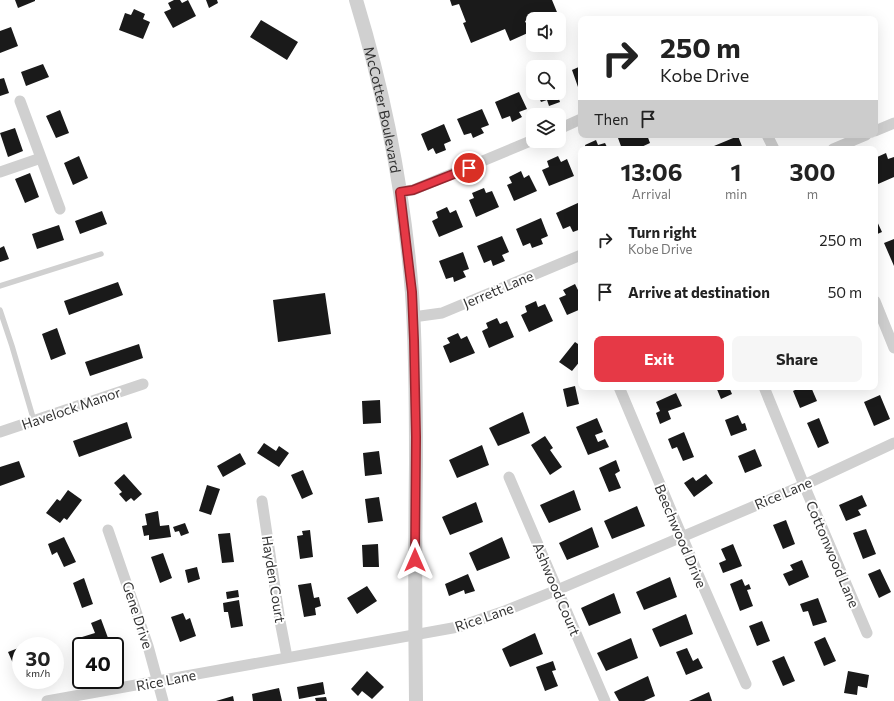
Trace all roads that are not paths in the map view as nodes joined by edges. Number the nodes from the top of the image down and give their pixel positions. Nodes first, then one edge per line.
1 (356, 0) edge
2 (20, 101) dead end
3 (578, 120) edge
4 (894, 123) edge
5 (566, 126) edge
6 (878, 130) edge
7 (859, 138) edge
8 (526, 143) edge
9 (840, 146) edge
10 (41, 158) junction
11 (0, 172) edge
12 (400, 192) junction
13 (60, 209) dead end
14 (101, 254) dead end
15 (578, 256) edge
16 (0, 286) edge
17 (878, 308) edge
18 (0, 310) edge
19 (413, 317) junction
20 (894, 348) edge
21 (142, 384) dead end
22 (619, 390) edge
23 (765, 390) edge
24 (34, 421) junction
25 (0, 432) edge
26 (894, 443) edge
27 (509, 477) dead end
28 (804, 485) junction
29 (262, 501) dead end
30 (108, 530) dead end
31 (682, 536) junction
32 (557, 590) junction
33 (867, 633) dead end
34 (415, 635) junction
35 (287, 657) junction
36 (159, 682) junction
37 (746, 684) dead end
38 (47, 701) edge
39 (163, 701) edge
40 (416, 701) edge
41 (605, 701) edge

1 - 12 street, McCotter Boulevard
2 - 10 street
3 - 5 street
4 - 6 street
7 - 9 street
8 - 12 street
10 - 11 street
10 - 13 street
12 - 19 street, McCotter Boulevard
14 - 16 lane
15 - 19 street, Jerrett Lane
17 - 20 street
18 - 24 lane
19 - 34 street, McCotter Boulevard
21 - 24 street, Havelock Manor
22 - 31 street, Beechwood Drive
23 - 28 street, Cottonwood Lane
24 - 25 street, Havelock Manor
26 - 28 street, Rice Lane
27 - 32 street, Ashwood Court
28 - 31 street, Rice Lane
28 - 33 street, Cottonwood Lane
29 - 35 street, Hayden Court
30 - 36 street, Gene Drive
31 - 32 street, Rice Lane
31 - 37 street, Beechwood Drive
32 - 34 street, Rice Lane
32 - 41 street, Ashwood Court
34 - 35 street, Rice Lane
34 - 40 street, McCotter Boulevard
35 - 36 street, Rice Lane
36 - 38 street, Rice Lane
36 - 39 street, Gene Drive

